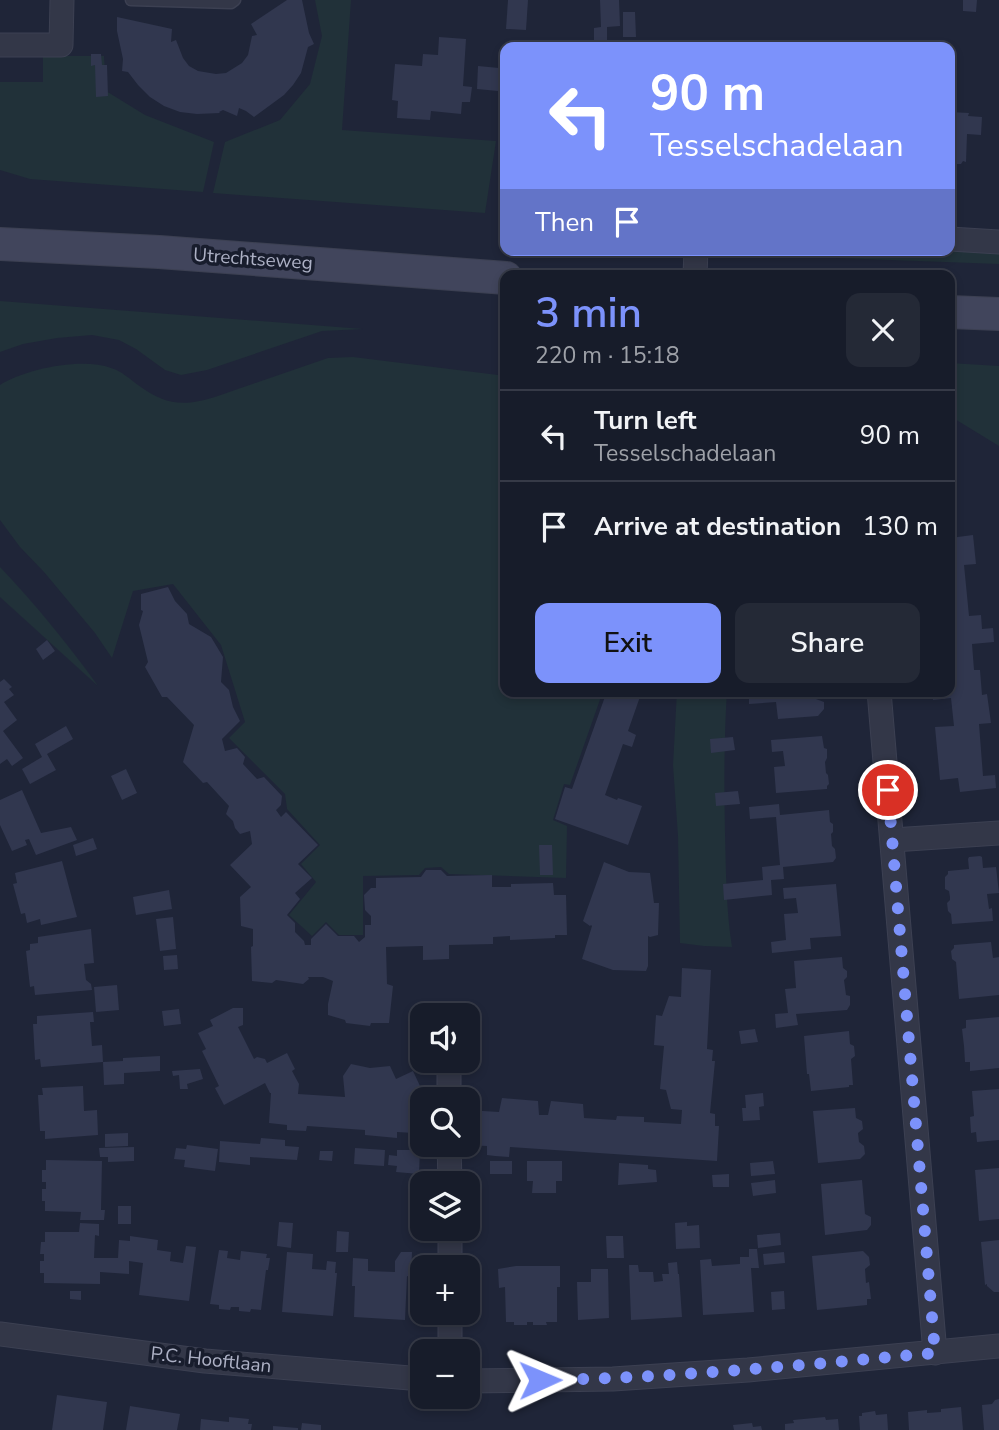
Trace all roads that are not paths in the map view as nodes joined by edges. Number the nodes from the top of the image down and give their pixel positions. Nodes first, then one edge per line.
1 (62, 0) edge
2 (131, 0) edge
3 (235, 0) edge
4 (0, 45) edge
5 (955, 239) edge
6 (999, 242) edge
7 (0, 244) edge
8 (500, 278) edge
9 (955, 312) edge
10 (999, 314) edge
11 (880, 697) edge
12 (999, 833) edge
13 (893, 840) junction
14 (0, 1334) edge
15 (999, 1346) edge
16 (935, 1353) junction
17 (410, 1378) edge
18 (480, 1381) edge

1 - 4 street
2 - 3 lane
5 - 6 street
7 - 8 main road, Utrechtseweg
9 - 10 main road
11 - 13 street
12 - 13 street
13 - 16 street
14 - 17 street, P.C. Hooftlaan
15 - 16 street
16 - 18 street

